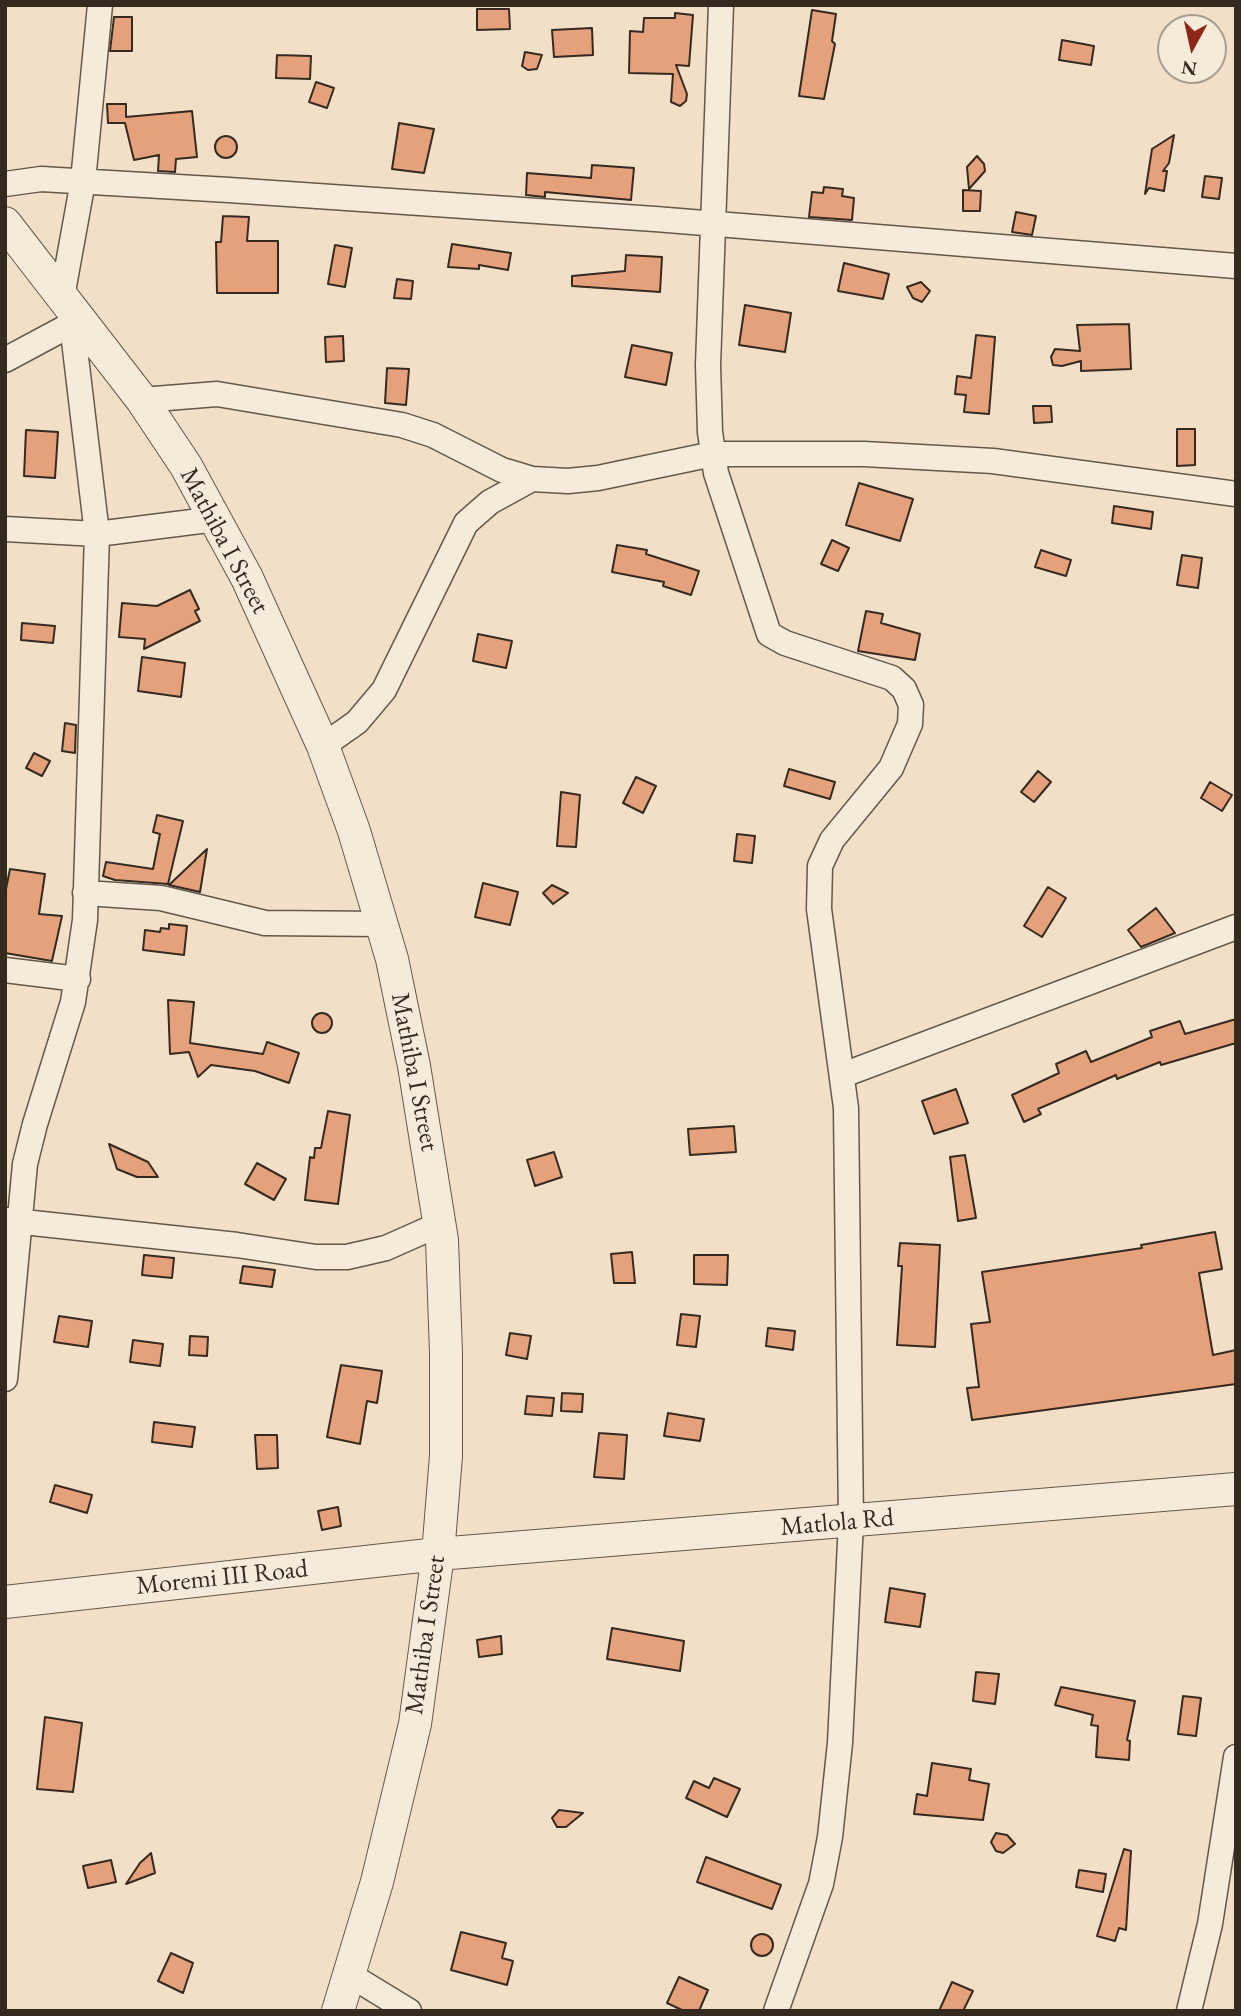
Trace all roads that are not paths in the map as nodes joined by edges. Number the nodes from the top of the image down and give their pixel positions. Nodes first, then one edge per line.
1 (100, 5) edge
2 (721, 5) edge
3 (83, 181) junction
4 (5, 184) edge
5 (5, 223) edge
6 (714, 224) junction
7 (1236, 266) edge
8 (68, 309) junction
9 (5, 360) edge
10 (142, 400) junction
11 (713, 454) junction
12 (532, 479) junction
13 (1236, 494) edge
14 (216, 519) junction
15 (5, 529) edge
16 (97, 534) junction
17 (323, 746) junction
18 (85, 893) junction
19 (383, 924) junction
20 (1236, 927) edge
21 (5, 970) edge
22 (78, 979) junction
23 (843, 1075) junction
24 (11, 1221) edge
25 (440, 1223) junction
26 (5, 1379) edge
27 (1236, 1489) edge
28 (851, 1522) junction
29 (438, 1554) junction
30 (5, 1602) edge
31 (1236, 1757) edge
32 (350, 1975) junction
33 (338, 2011) edge
34 (409, 2011) edge
35 (776, 2011) edge
36 (1189, 2011) edge

1 - 3 street
2 - 6 street
3 - 4 street
3 - 6 street
3 - 8 street
5 - 8 street, Mathiba I Street
6 - 7 street
6 - 11 street
8 - 9 street
8 - 10 street, Mathiba I Street
8 - 16 street
10 - 12 street
10 - 14 street, Mathiba I Street
11 - 12 street
11 - 13 street
11 - 23 street
12 - 17 street
14 - 16 street
14 - 17 street, Mathiba I Street
15 - 16 street
16 - 18 street
17 - 19 street, Mathiba I Street
18 - 19 street
18 - 22 street
19 - 25 street, Mathiba I Street
20 - 23 street
21 - 22 street
22 - 24 street
23 - 28 street
24 - 25 street
24 - 26 street
25 - 29 street, Mathiba I Street
27 - 28 street, Matlola Rd
28 - 29 street, Matlola Rd
28 - 35 street
29 - 30 street, Moremi III Road
29 - 32 street, Mathiba I Street
31 - 36 street
32 - 33 street, Mathiba I Street
32 - 34 street

